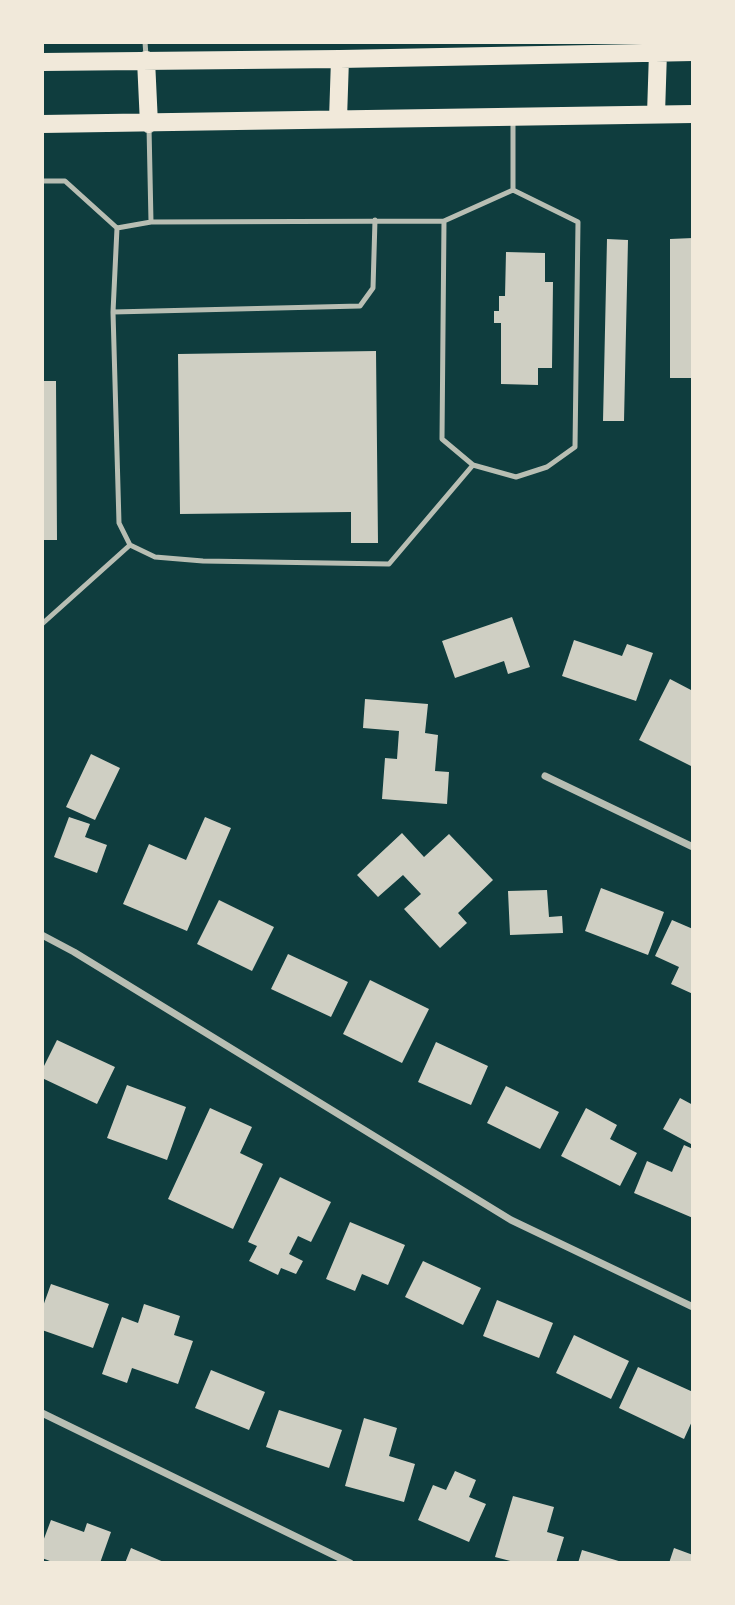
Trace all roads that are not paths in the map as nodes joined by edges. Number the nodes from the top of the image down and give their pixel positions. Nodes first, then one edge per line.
1 (145, 42) edge
2 (571, 48) edge
3 (658, 52) junction
4 (693, 52) edge
5 (340, 59) junction
6 (146, 60) junction
7 (42, 62) edge
8 (656, 114) junction
9 (693, 114) edge
10 (513, 118) junction
11 (338, 119) junction
12 (42, 124) edge
13 (149, 124) junction
14 (42, 181) edge
15 (513, 190) junction
16 (375, 220) junction
17 (444, 221) junction
18 (151, 222) junction
19 (117, 228) junction
20 (113, 312) junction
21 (473, 465) junction
22 (130, 545) junction
23 (42, 624) edge
24 (545, 776) dead end
25 (693, 847) edge
26 (42, 935) edge
27 (693, 1307) edge
28 (42, 1413) edge
29 (350, 1563) edge

1 - 6 lane
2 - 3 main road
2 - 5 main road
3 - 4 main road
3 - 8 main road
5 - 6 main road
5 - 11 main road
6 - 7 main road
6 - 13 main road
8 - 9 main road
8 - 10 main road
10 - 11 main road
10 - 15 lane
11 - 13 main road
12 - 13 main road
13 - 18 lane
14 - 19 lane
15 - 17 lane
15 - 21 lane
16 - 17 lane
16 - 18 lane
16 - 20 lane
17 - 21 lane
18 - 19 lane
19 - 20 lane
20 - 22 lane
21 - 22 lane
22 - 23 lane
24 - 25 street
26 - 27 street
28 - 29 street

